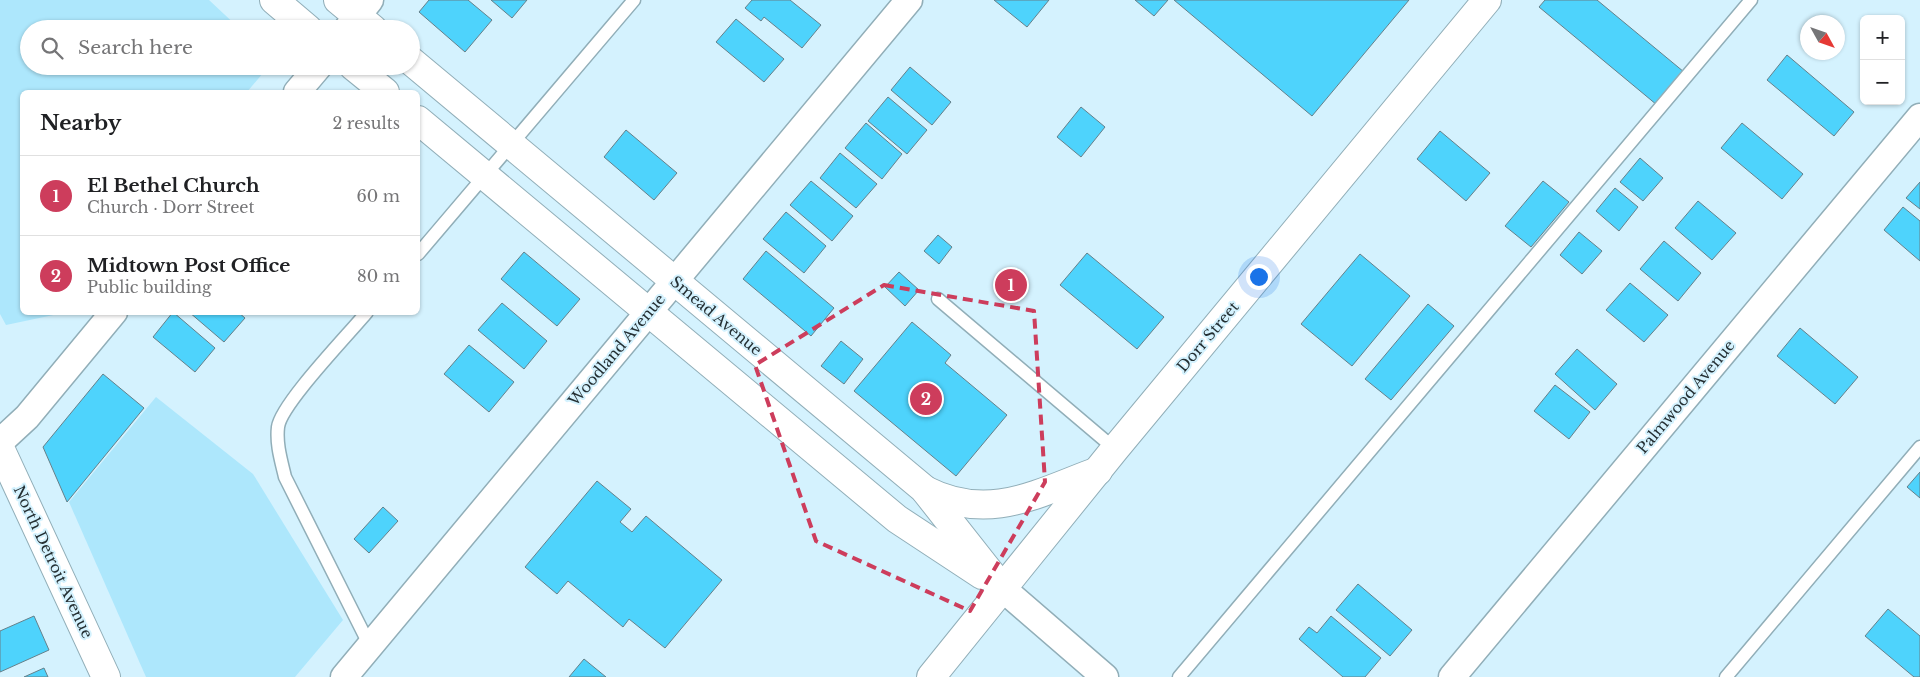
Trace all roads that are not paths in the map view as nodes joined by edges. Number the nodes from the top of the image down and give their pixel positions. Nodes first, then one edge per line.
1 (274, 0) edge
2 (634, 0) edge
3 (909, 0) edge
4 (1487, 0) edge
5 (1751, 0) edge
6 (297, 20) edge
7 (420, 68) edge
8 (311, 75) edge
9 (364, 75) edge
10 (299, 90) edge
11 (383, 90) edge
12 (1920, 117) edge
13 (420, 122) edge
14 (511, 144) junction
15 (485, 176) junction
16 (420, 252) edge
17 (674, 282) junction
18 (938, 300) dead end
19 (648, 313) junction
20 (112, 315) edge
21 (364, 315) edge
22 (0, 442) edge
23 (1920, 447) edge
24 (0, 448) edge
25 (1115, 449) junction
26 (1098, 471) junction
27 (924, 489) junction
28 (1002, 588) junction
29 (370, 646) junction
30 (106, 677) edge
31 (344, 677) edge
32 (931, 677) edge
33 (1105, 677) edge
34 (1179, 677) edge
35 (1452, 677) edge
36 (1726, 677) edge

1 - 6 street
2 - 14 lane
3 - 17 street, Woodland Avenue
4 - 25 street, Dorr Street
5 - 34 lane
7 - 14 street, Smead Avenue
8 - 10 street
9 - 11 street
12 - 35 street, Palmwood Avenue
13 - 15 street, Smead Avenue
14 - 15 lane
14 - 17 street, Smead Avenue
15 - 16 lane
15 - 19 street, Smead Avenue
17 - 19 street, Woodland Avenue
17 - 27 street, Smead Avenue
18 - 25 lane
19 - 28 street, Smead Avenue
19 - 29 street, Woodland Avenue
20 - 22 street
21 - 29 lane
23 - 36 lane
24 - 30 street, North Detroit Avenue
25 - 26 street, Dorr Street
26 - 27 street
26 - 28 street, Dorr Street
27 - 28 street, Smead Avenue
28 - 32 street, Dorr Street
28 - 33 street, Smead Avenue
29 - 31 street, Woodland Avenue

